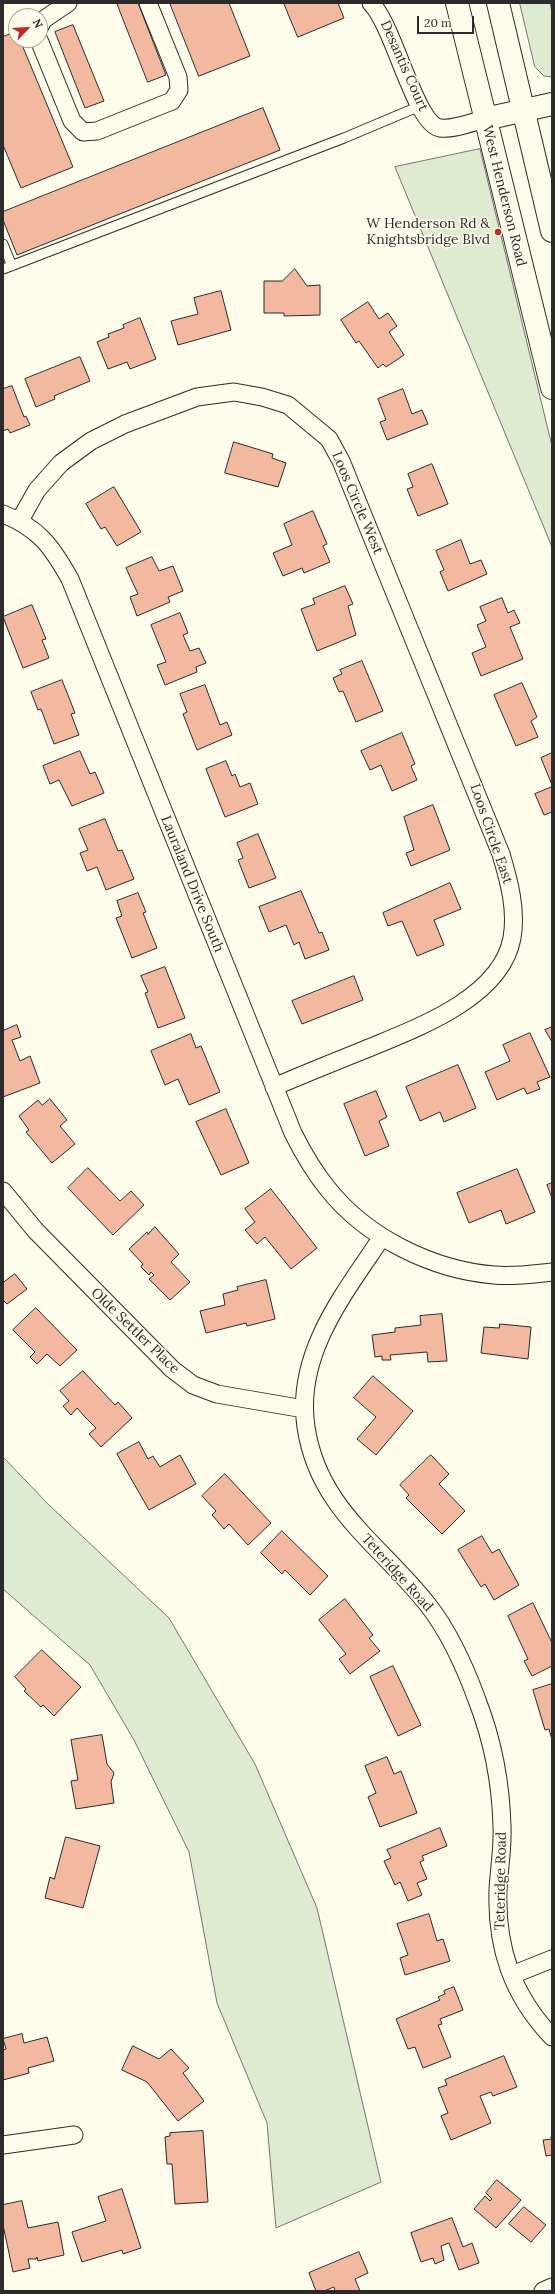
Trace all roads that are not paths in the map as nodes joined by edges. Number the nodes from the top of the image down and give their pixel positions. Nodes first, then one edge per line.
1 (68, 3) edge
2 (148, 3) edge
3 (371, 3) edge
4 (457, 3) edge
5 (498, 3) edge
6 (48, 17) edge
7 (43, 48) edge
8 (552, 104) edge
9 (420, 106) junction
10 (524, 110) junction
11 (485, 119) junction
12 (552, 232) edge
13 (3, 244) edge
14 (7, 268) edge
15 (552, 388) edge
16 (3, 514) edge
17 (20, 520) junction
18 (406, 620) joint
19 (274, 1086) junction
20 (3, 1191) edge
21 (382, 1237) junction
22 (552, 1272) edge
23 (304, 1409) junction
24 (552, 1959) edge
25 (512, 1975) junction
26 (552, 2037) edge
27 (74, 2135) dead end
28 (3, 2145) edge
29 (552, 2287) edge
30 (544, 2291) edge

1 - 6 street
2 - 7 street
3 - 9 street, Desantis Court
4 - 11 main road, West Henderson Road
5 - 10 main road
8 - 10 main road
9 - 11 street, Desantis Court
9 - 14 lane
10 - 11 main road
10 - 12 main road
11 - 15 main road, West Henderson Road
13 - 14 lane
16 - 17 street, Lauraland Drive South
17 - 18 street, Loos Circle West
17 - 19 street, Lauraland Drive South
18 - 19 street, Loos Circle East
19 - 21 street, Lauraland Drive South
20 - 23 street, Olde Settler Place
21 - 22 street, Lauraland Drive South
21 - 23 street, Teteridge Road
23 - 25 street, Teteridge Road
24 - 25 street
25 - 26 street, Teteridge Road
27 - 28 street
29 - 30 street

